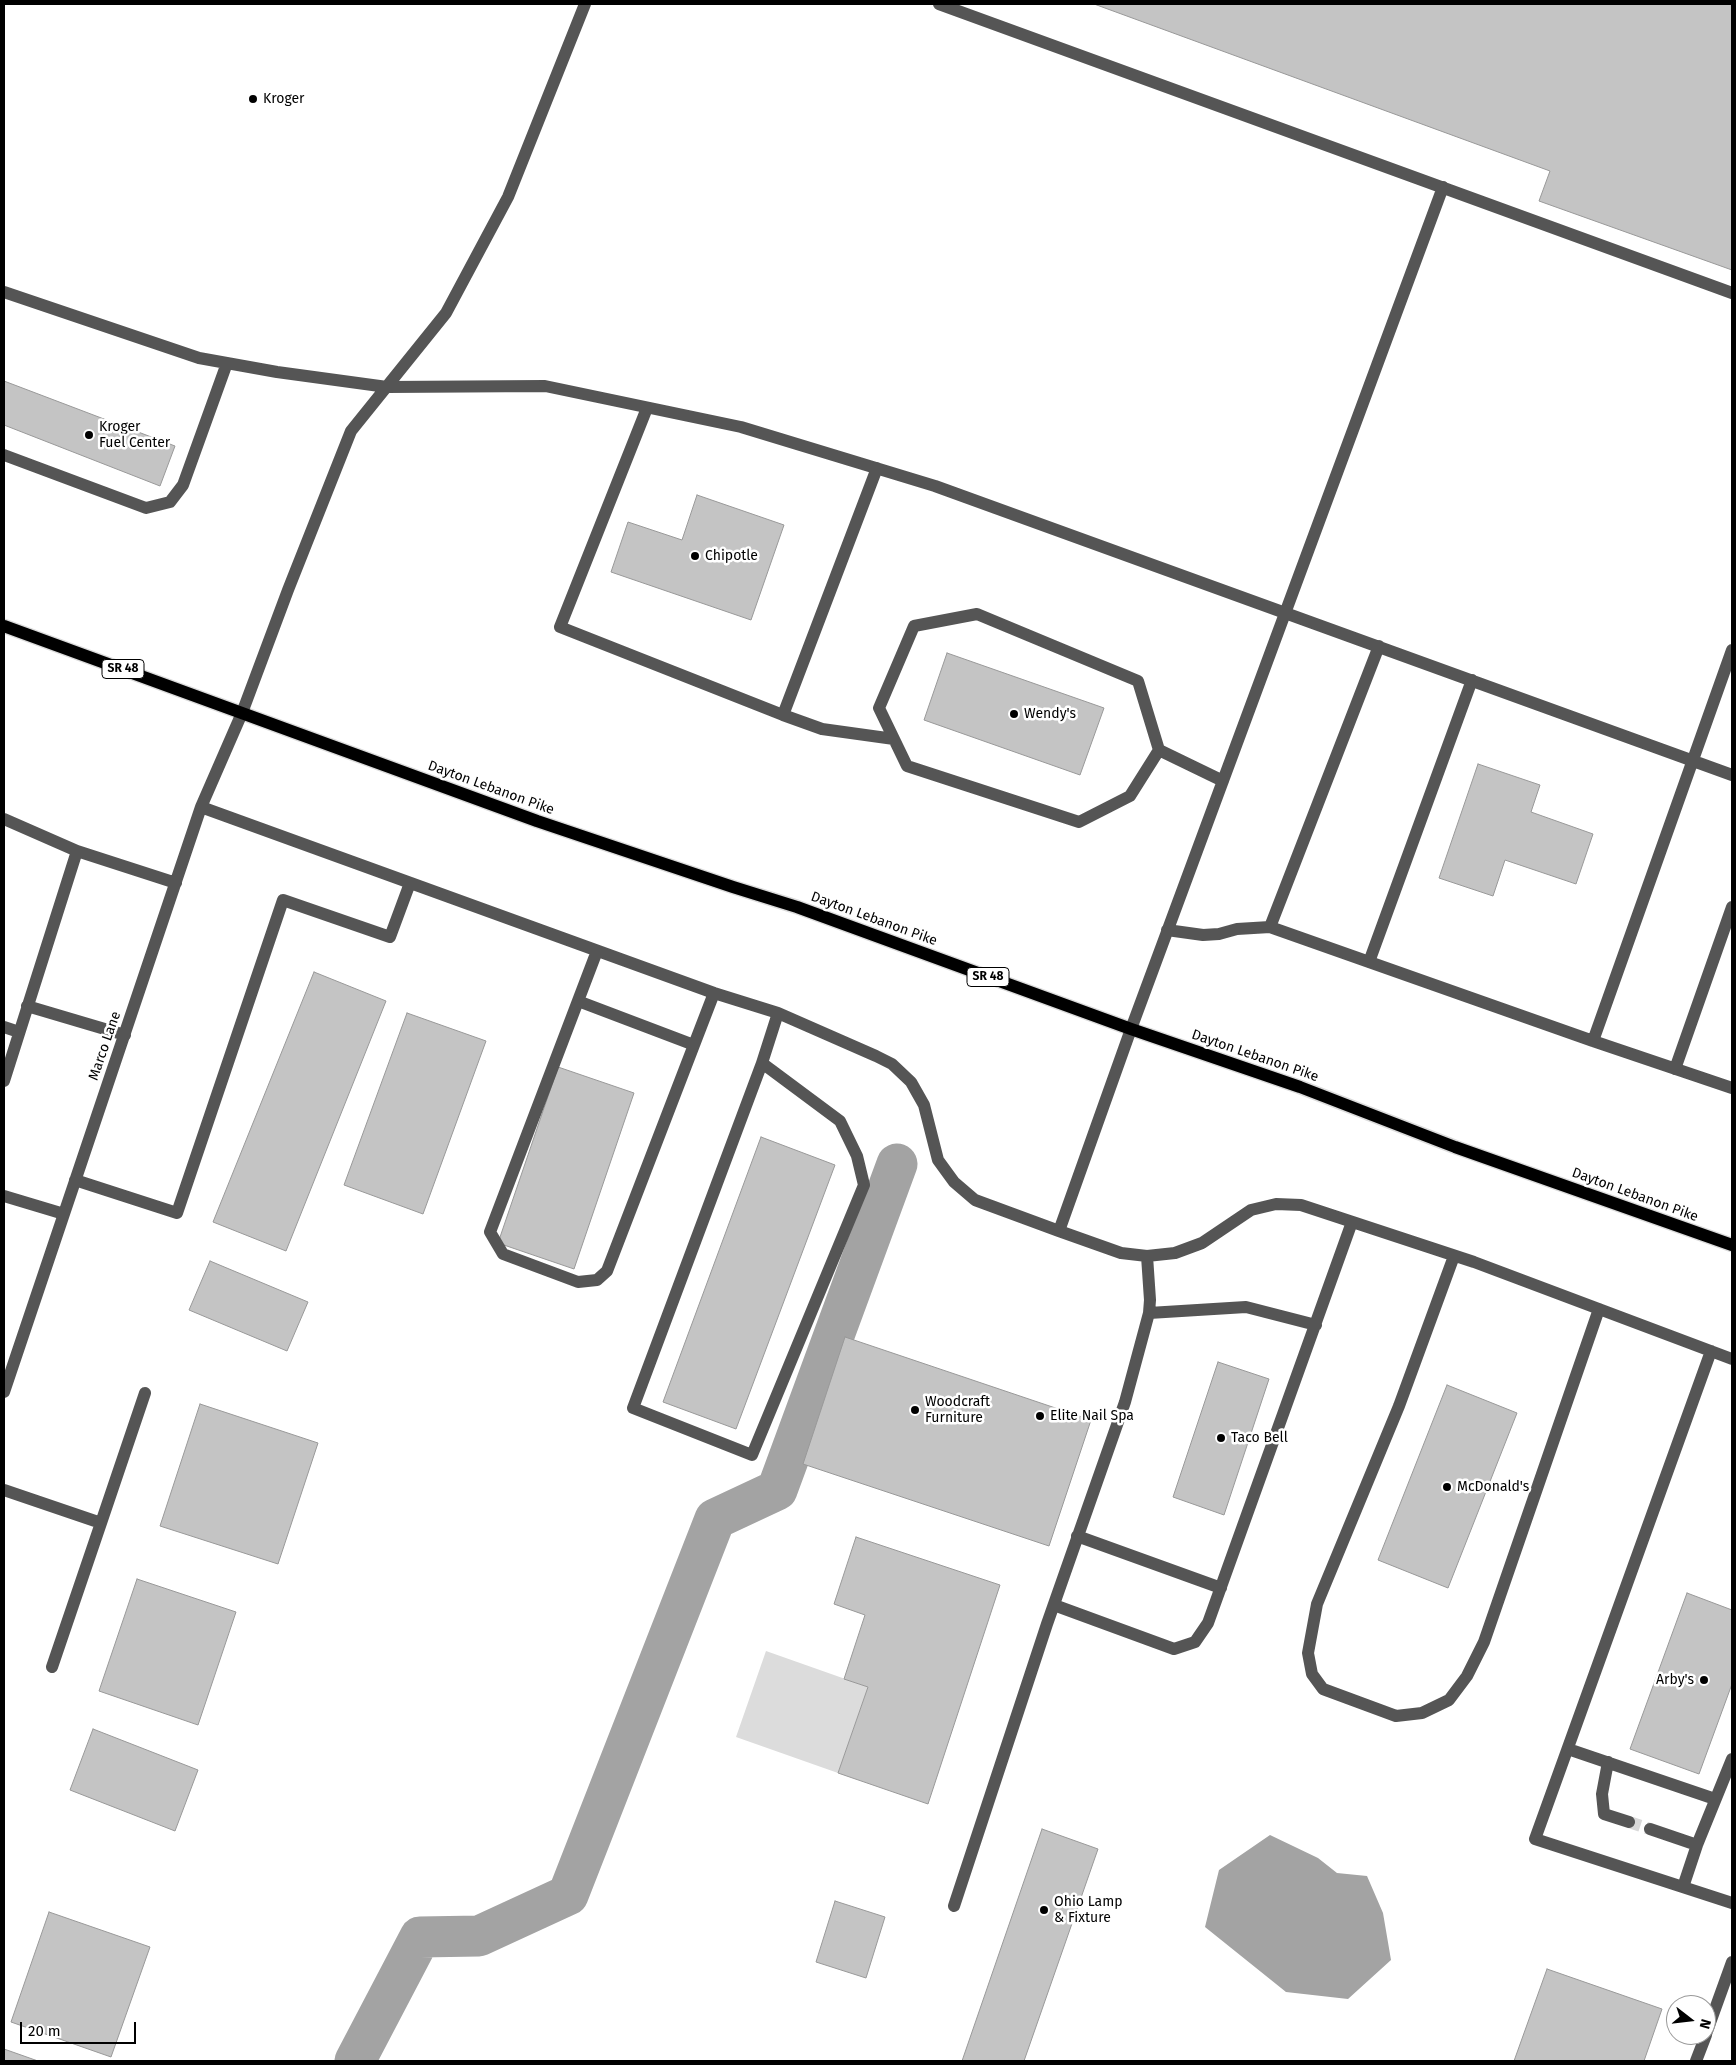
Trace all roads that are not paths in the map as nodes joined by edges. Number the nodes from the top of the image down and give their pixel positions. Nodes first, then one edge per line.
1 (584, 4) edge
2 (939, 4) edge
3 (1443, 187) junction
4 (4, 292) edge
5 (1732, 293) edge
6 (227, 363) junction
7 (387, 387) junction
8 (647, 408) junction
9 (4, 454) edge
10 (877, 468) junction
11 (1285, 612) junction
12 (4, 626) edge
13 (1379, 646) junction
14 (1732, 650) edge
15 (1472, 680) junction
16 (242, 713) junction
17 (783, 715) junction
18 (894, 739) junction
19 (1159, 750) junction
20 (1694, 761) junction
21 (1732, 775) edge
22 (1223, 781) junction
23 (201, 807) junction
24 (4, 819) edge
25 (77, 851) junction
26 (176, 883) junction
27 (410, 883) junction
28 (1732, 907) edge
29 (1270, 927) junction
30 (1167, 930) junction
31 (597, 951) junction
32 (1369, 962) junction
33 (714, 993) junction
34 (578, 1001) junction
35 (27, 1006) junction
36 (778, 1014) junction
37 (4, 1027) edge
38 (1131, 1029) junction
39 (20, 1032) junction
40 (124, 1035) junction
41 (1593, 1041) junction
42 (694, 1045) junction
43 (762, 1063) junction
44 (1675, 1069) junction
45 (4, 1081) edge
46 (1732, 1088) edge
47 (75, 1180) junction
48 (4, 1196) edge
49 (64, 1214) junction
50 (1352, 1222) junction
51 (1060, 1231) junction
52 (1732, 1245) edge
53 (1147, 1256) junction
54 (1454, 1256) junction
55 (1599, 1309) junction
56 (1148, 1313) junction
57 (1316, 1325) junction
58 (1711, 1351) junction
59 (1732, 1359) edge
60 (4, 1392) edge
61 (145, 1393) dead end
62 (4, 1490) edge
63 (101, 1523) junction
64 (1077, 1536) junction
65 (1221, 1588) junction
66 (1054, 1605) junction
67 (52, 1668) dead end
68 (1568, 1749) junction
69 (1732, 1760) edge
70 (1608, 1762) junction
71 (1715, 1799) junction
72 (1629, 1822) tunnel mouth
73 (1650, 1829) tunnel mouth
74 (1698, 1844) junction
75 (1683, 1887) junction
76 (1732, 1903) edge
77 (954, 1906) dead end
78 (1732, 1962) edge
79 (1716, 2007) edge
80 (1702, 2045) edge
81 (1696, 2061) edge

1 - 7 street, Marco Lane
2 - 3 street
3 - 5 street
3 - 11 street
4 - 6 street
6 - 7 street
6 - 9 street
7 - 8 street
7 - 16 street, Marco Lane
8 - 10 street
8 - 17 street
10 - 11 street
10 - 17 street
11 - 13 street
11 - 22 street
12 - 16 main road, Dayton Lebanon Pike / SR 48
13 - 15 street
13 - 29 street
14 - 20 street
15 - 20 street
15 - 32 street
16 - 23 street, Marco Lane
16 - 38 main road, Dayton Lebanon Pike / SR 48
17 - 18 street
18 - 19 street
18 - 19 street
19 - 22 street
20 - 21 street
20 - 41 street
22 - 30 street
23 - 26 street, Marco Lane
23 - 27 street
24 - 25 street
25 - 26 street
25 - 35 street
26 - 40 street, Marco Lane
27 - 31 street
27 - 47 street
28 - 44 street
29 - 30 street
29 - 32 street
30 - 38 street
31 - 33 street
31 - 34 street
32 - 41 street
33 - 36 street
33 - 42 street
34 - 42 street
34 - 42 street
35 - 39 street
35 - 40 street
36 - 43 street
36 - 51 street
37 - 39 street
38 - 51 street
38 - 52 main road, Dayton Lebanon Pike / SR 48
39 - 45 street
40 - 47 street, Marco Lane
41 - 44 street
43 - 43 street
44 - 46 street
47 - 49 street, Marco Lane
48 - 49 street
49 - 60 street, Marco Lane
50 - 53 street
50 - 54 street
50 - 57 street
51 - 53 street
53 - 56 street
54 - 55 street
54 - 55 street
55 - 58 street
56 - 57 street
56 - 64 street
57 - 65 street
58 - 59 street
58 - 68 street
61 - 63 street
62 - 63 street
63 - 67 street
64 - 65 street
64 - 66 street
65 - 66 street
66 - 77 street
68 - 70 street
68 - 75 street
69 - 71 street
70 - 71 street
70 - 72 street
71 - 74 street
73 - 74 street
74 - 75 street
75 - 76 street
78 - 79 street
80 - 81 street

